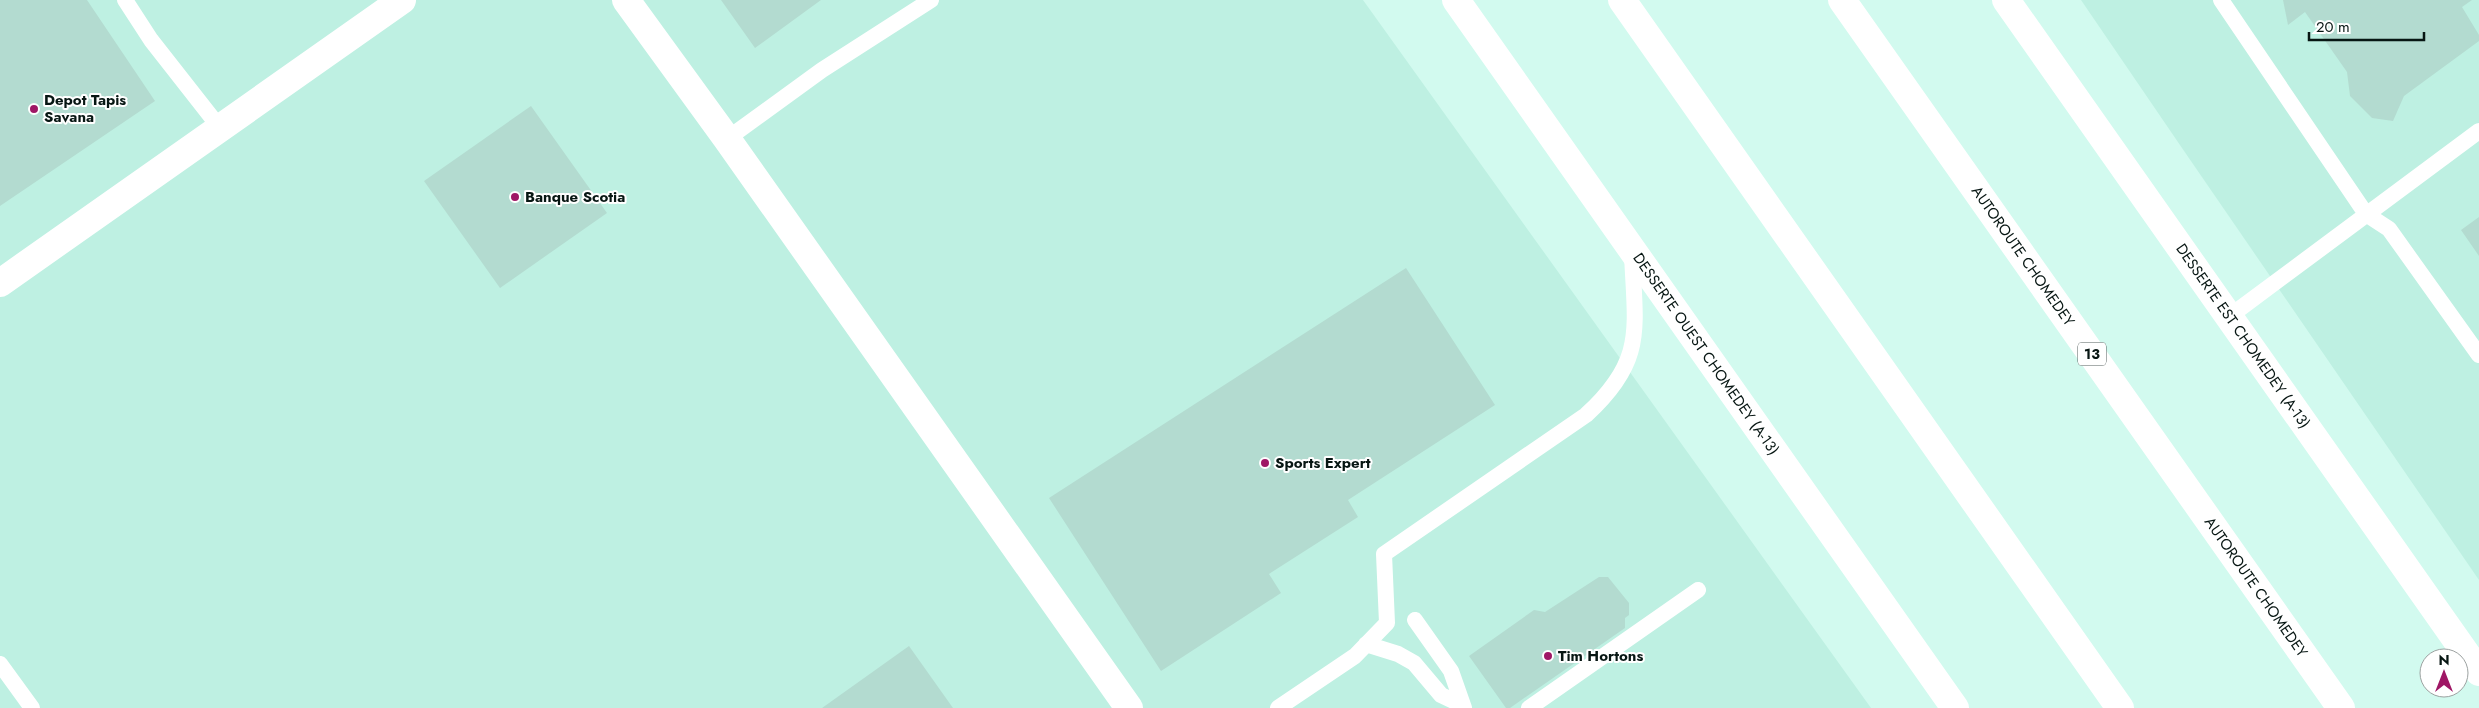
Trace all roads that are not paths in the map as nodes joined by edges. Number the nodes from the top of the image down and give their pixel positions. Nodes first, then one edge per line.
1 (125, 0) edge
2 (402, 0) edge
3 (626, 0) edge
4 (931, 0) edge
5 (1456, 0) edge
6 (1622, 0) edge
7 (1842, 0) edge
8 (2006, 0) edge
9 (2221, 0) edge
10 (220, 128) junction
11 (2479, 131) edge
12 (727, 139) junction
13 (2366, 214) junction
14 (1632, 250) junction
15 (0, 283) edge
16 (2230, 316) junction
17 (2479, 355) edge
18 (1698, 590) dead end
19 (1415, 620) dead end
20 (1366, 644) junction
21 (0, 664) edge
22 (2479, 672) edge
23 (1463, 707) edge
24 (32, 708) edge
25 (1129, 708) edge
26 (1278, 708) edge
27 (1529, 708) edge
28 (1955, 708) edge
29 (2120, 708) edge
30 (2341, 708) edge

1 - 10 lane
2 - 10 main road
3 - 12 main road
4 - 12 lane
5 - 14 main road, DESSERTE OUEST CHOMEDEY (A-13)
6 - 29 main road
7 - 30 main road, AUTOROUTE CHOMEDEY / 13
8 - 16 main road, DESSERTE EST CHOMEDEY (A-13)
9 - 13 lane
10 - 15 main road
11 - 13 lane
12 - 25 main road
13 - 16 lane
13 - 17 lane
14 - 20 lane
14 - 28 main road, DESSERTE OUEST CHOMEDEY (A-13)
16 - 22 main road, DESSERTE EST CHOMEDEY (A-13)
18 - 27 lane
19 - 23 lane
20 - 23 lane
20 - 26 lane
21 - 24 lane

